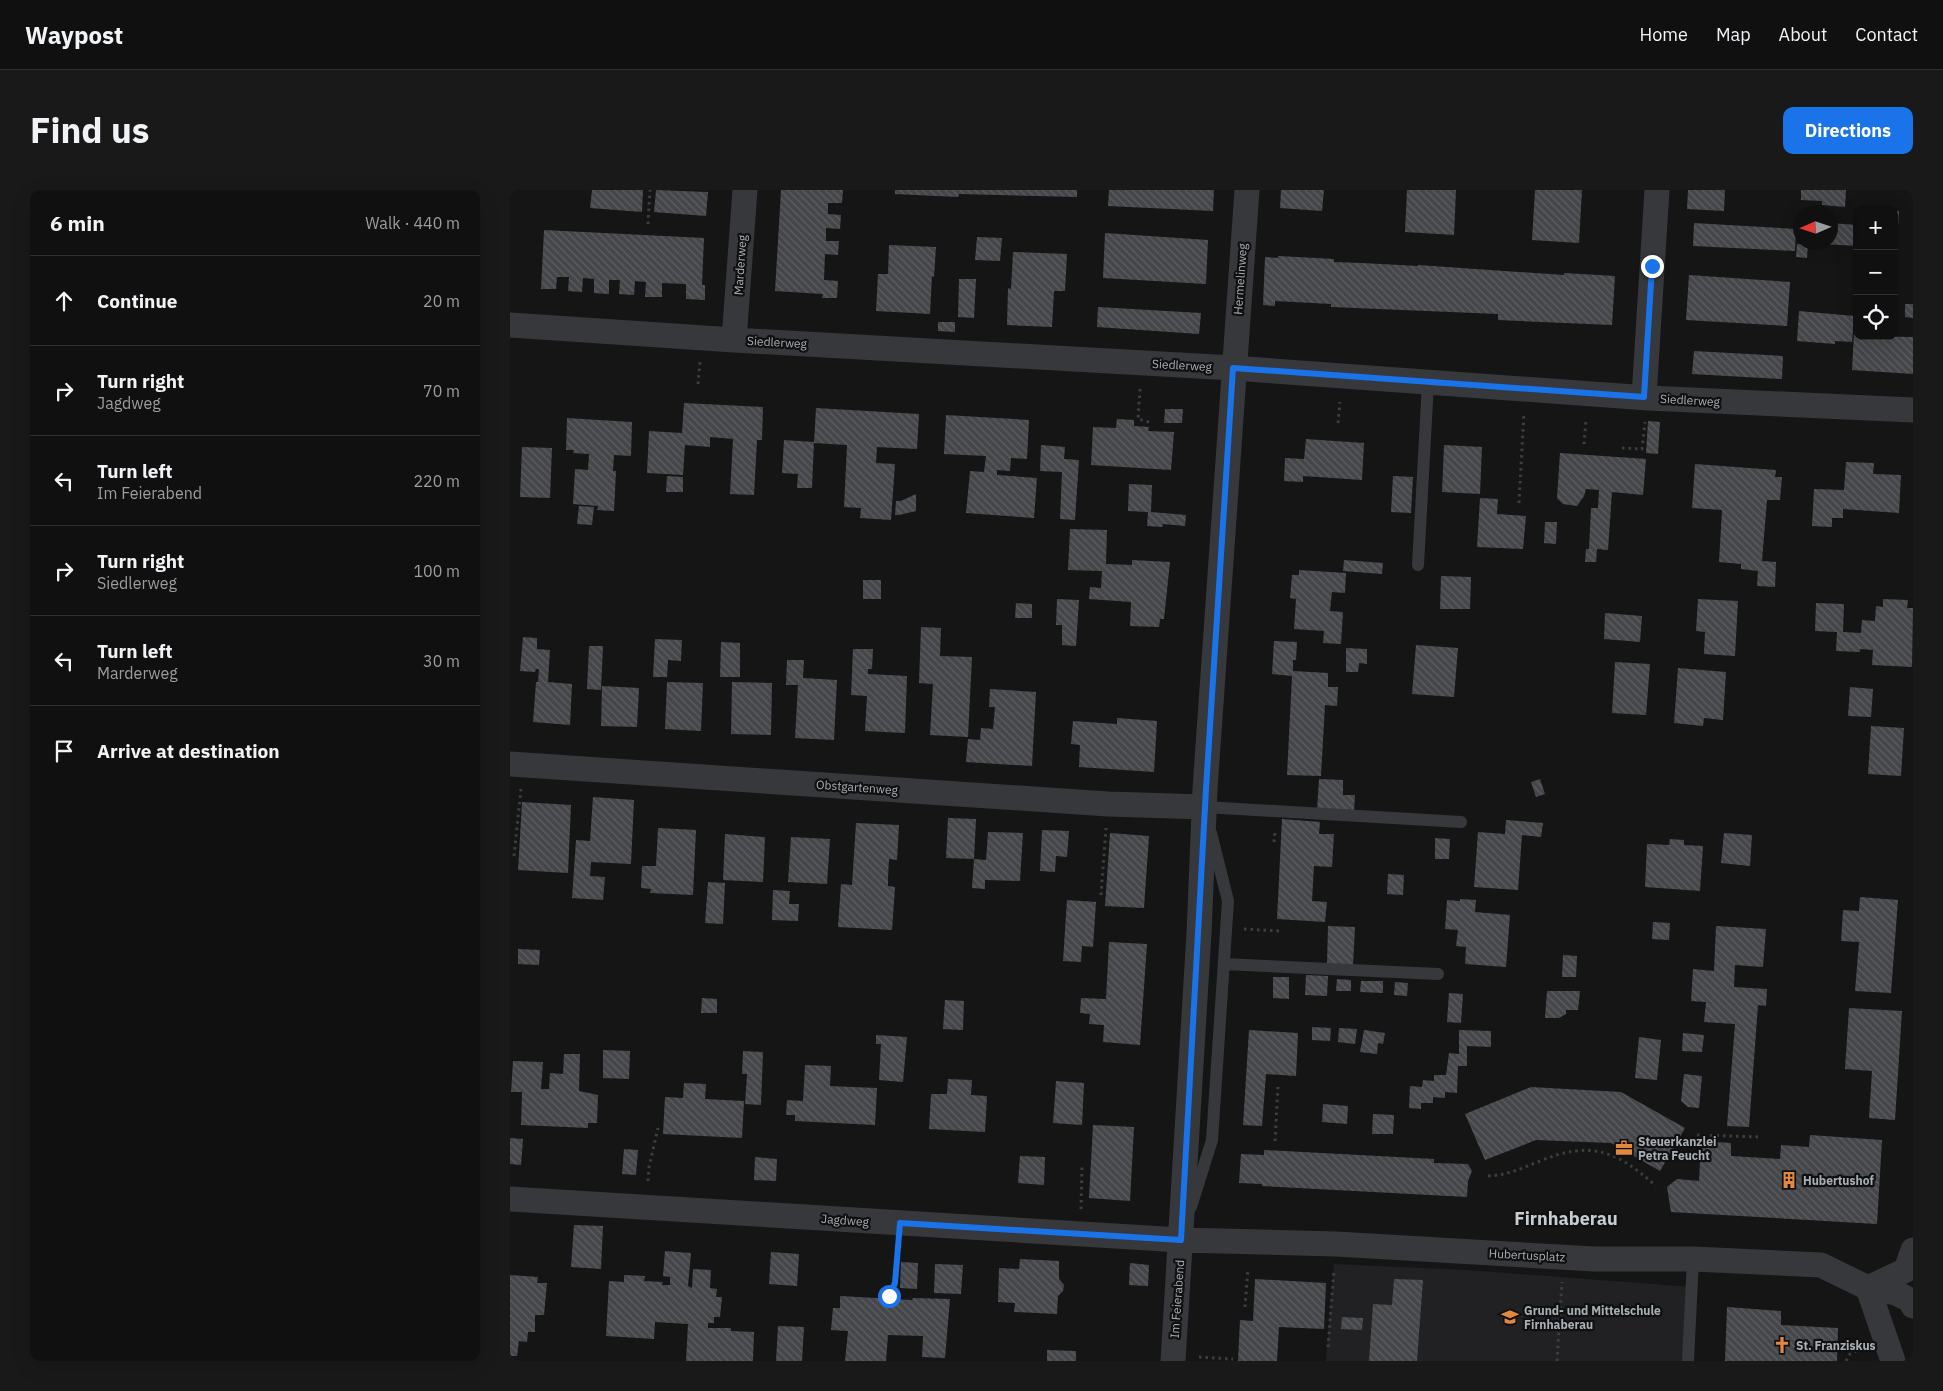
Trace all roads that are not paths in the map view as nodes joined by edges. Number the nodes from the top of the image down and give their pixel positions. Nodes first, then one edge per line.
1 (744, 190) edge
2 (1246, 190) edge
3 (1657, 190) edge
4 (510, 325) edge
5 (734, 340) junction
6 (1233, 368) junction
7 (1428, 383) junction
8 (1646, 398) junction
9 (1913, 410) edge
10 (1418, 564) dead end
11 (517, 765) edge
12 (1205, 806) junction
13 (1461, 822) dead end
14 (1224, 964) junction
15 (1438, 974) dead end
16 (510, 1199) edge
17 (1181, 1240) junction
18 (1913, 1250) edge
19 (1693, 1259) junction
20 (1868, 1288) junction
21 (1913, 1306) edge
22 (1173, 1358) edge
23 (1688, 1361) edge
24 (1894, 1361) edge

1 - 5 street, Marderweg
2 - 6 street, Hermelinweg
3 - 8 street
4 - 5 street, Siedlerweg
5 - 6 street, Siedlerweg
6 - 7 street, Siedlerweg
6 - 12 street, Im Feierabend
7 - 8 street, Siedlerweg
7 - 10 lane
8 - 9 street, Siedlerweg
11 - 12 street, Obstgartenweg
12 - 13 lane
12 - 14 lane
12 - 17 street, Im Feierabend
14 - 15 lane
14 - 17 lane
16 - 17 street, Jagdweg
17 - 19 street, Hubertusplatz
17 - 22 street, Im Feierabend
18 - 20 street
19 - 20 street, Hubertusplatz
19 - 23 lane
20 - 21 street, Hubertusplatz
20 - 24 street

